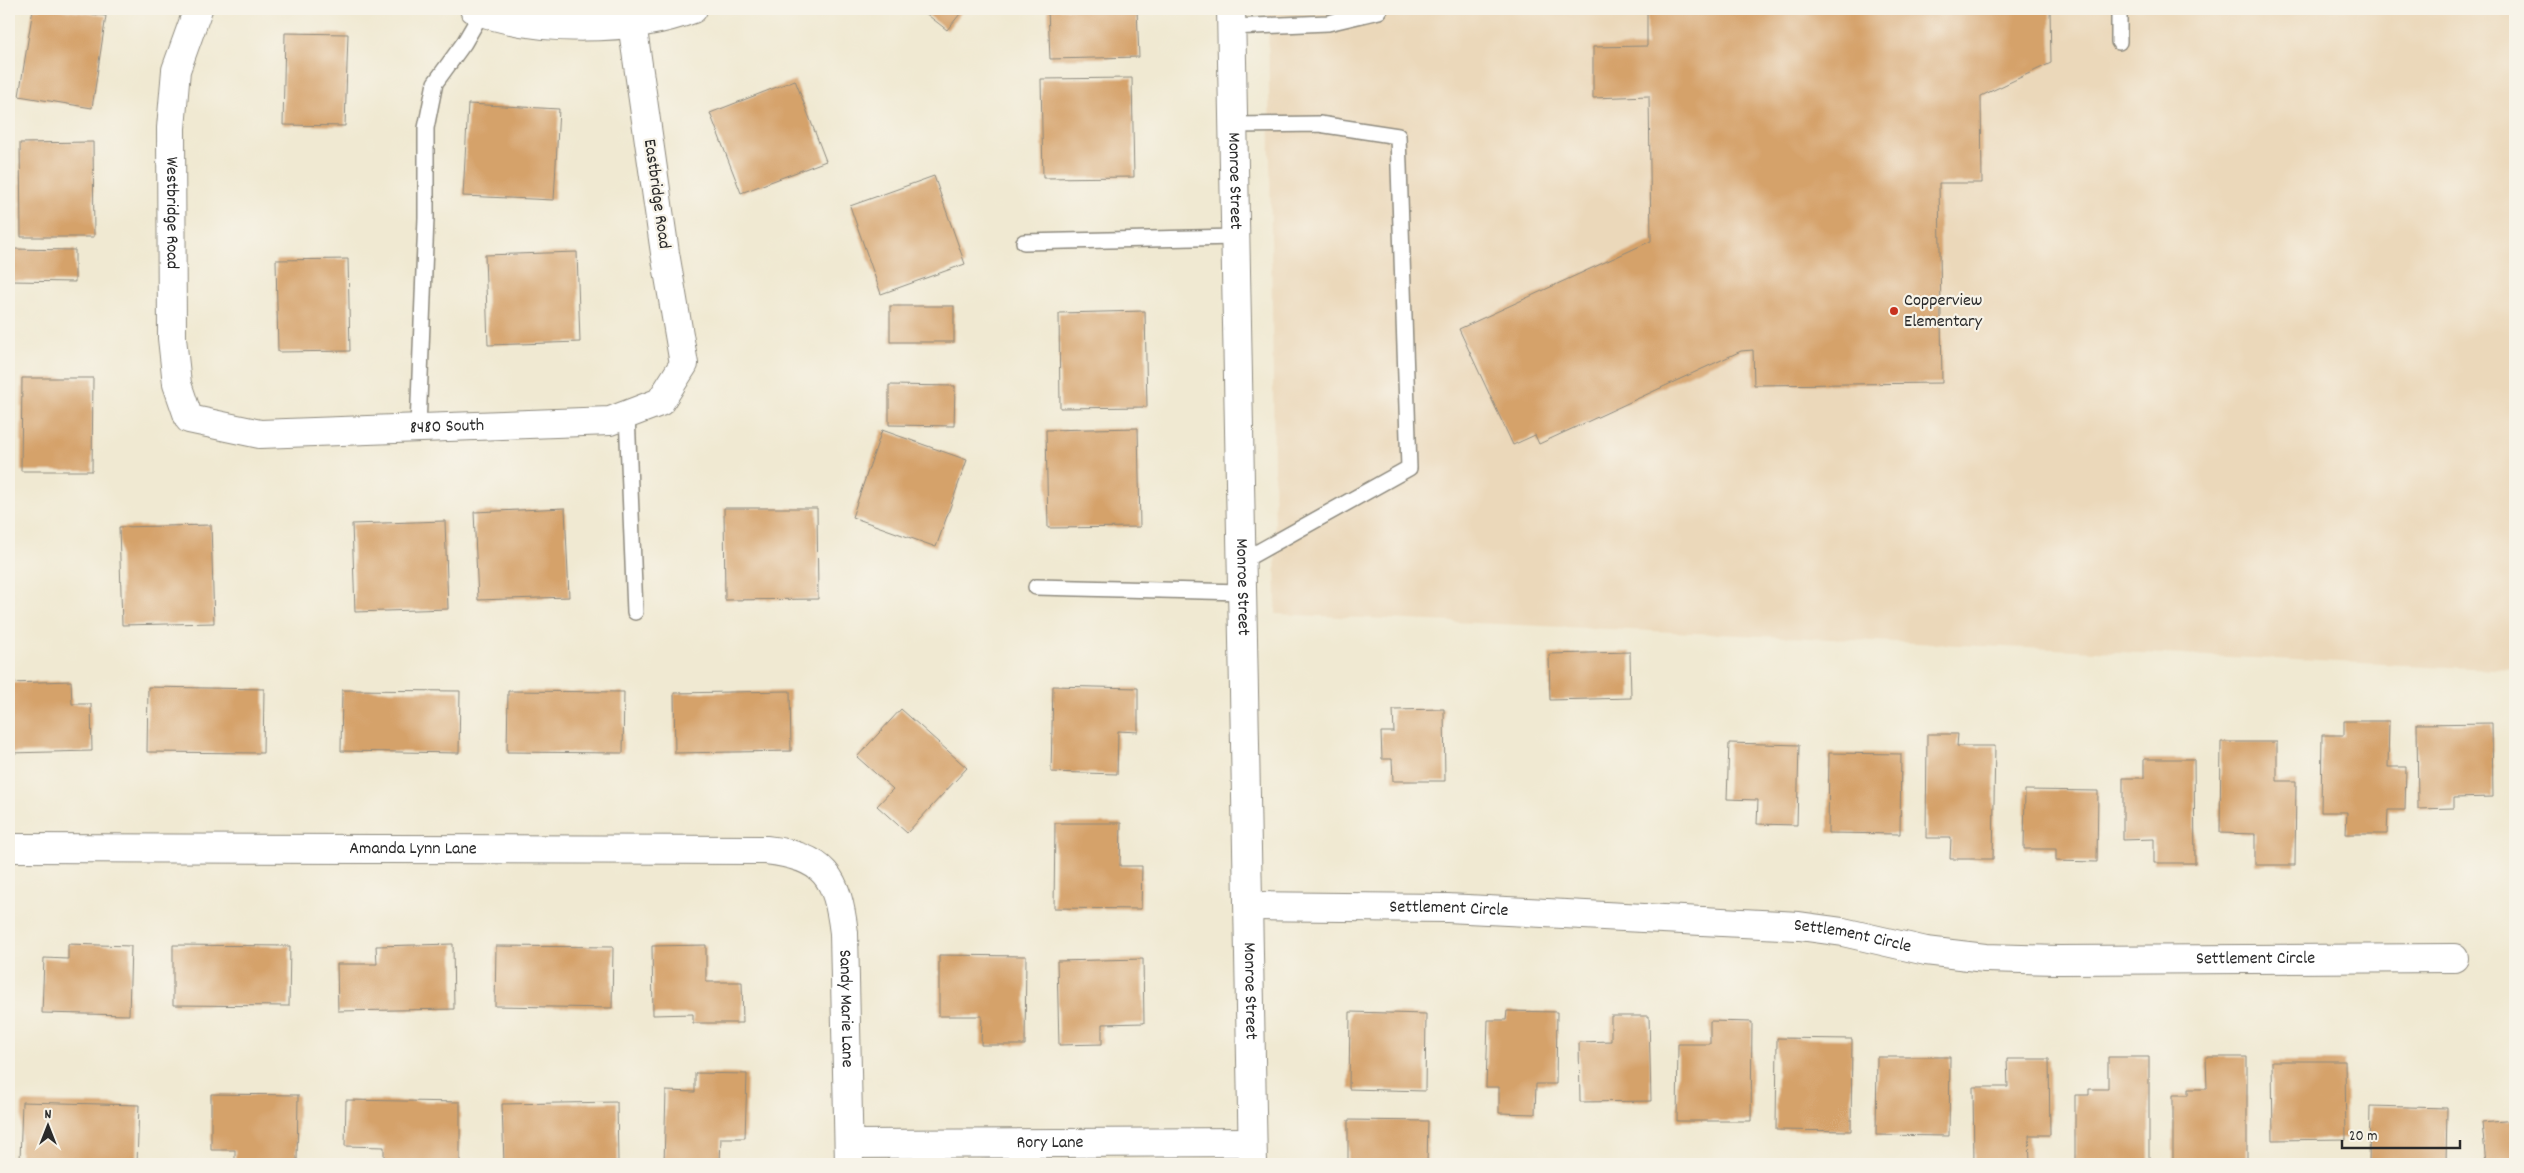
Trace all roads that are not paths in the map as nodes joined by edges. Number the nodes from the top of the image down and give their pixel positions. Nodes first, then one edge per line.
1 (198, 9) edge
2 (693, 9) edge
3 (1380, 9) edge
4 (2119, 9) edge
5 (478, 10) edge
6 (1231, 18) edge
7 (632, 23) junction
8 (2119, 42) dead end
9 (1233, 124) junction
10 (1235, 237) junction
11 (1024, 242) dead end
12 (684, 364) joint
13 (627, 414) junction
14 (189, 419) joint
15 (418, 428) junction
16 (1242, 560) junction
17 (1036, 587) dead end
18 (1243, 592) junction
19 (635, 612) dead end
20 (9, 848) edge
21 (814, 862) joint
22 (1249, 906) junction
23 (2454, 958) dead end
24 (1253, 1153) edge
25 (849, 1154) edge

1 - 14 street, Westbridge Road
2 - 7 street
3 - 6 lane
4 - 8 lane
5 - 7 street
5 - 15 lane
6 - 9 street, Monroe Street
7 - 12 street, Eastbridge Road
9 - 10 street, Monroe Street
9 - 16 lane
10 - 11 lane
10 - 16 street, Monroe Street
12 - 13 street, 8480 South
13 - 15 street, 8480 South
13 - 19 lane
14 - 15 street, 8480 South
16 - 18 street, Monroe Street
17 - 18 lane
18 - 22 street, Monroe Street
20 - 21 street, Amanda Lynn Lane
21 - 25 street, Sandy Marie Lane
22 - 23 street, Settlement Circle
22 - 24 street, Monroe Street
24 - 25 street, Rory Lane

